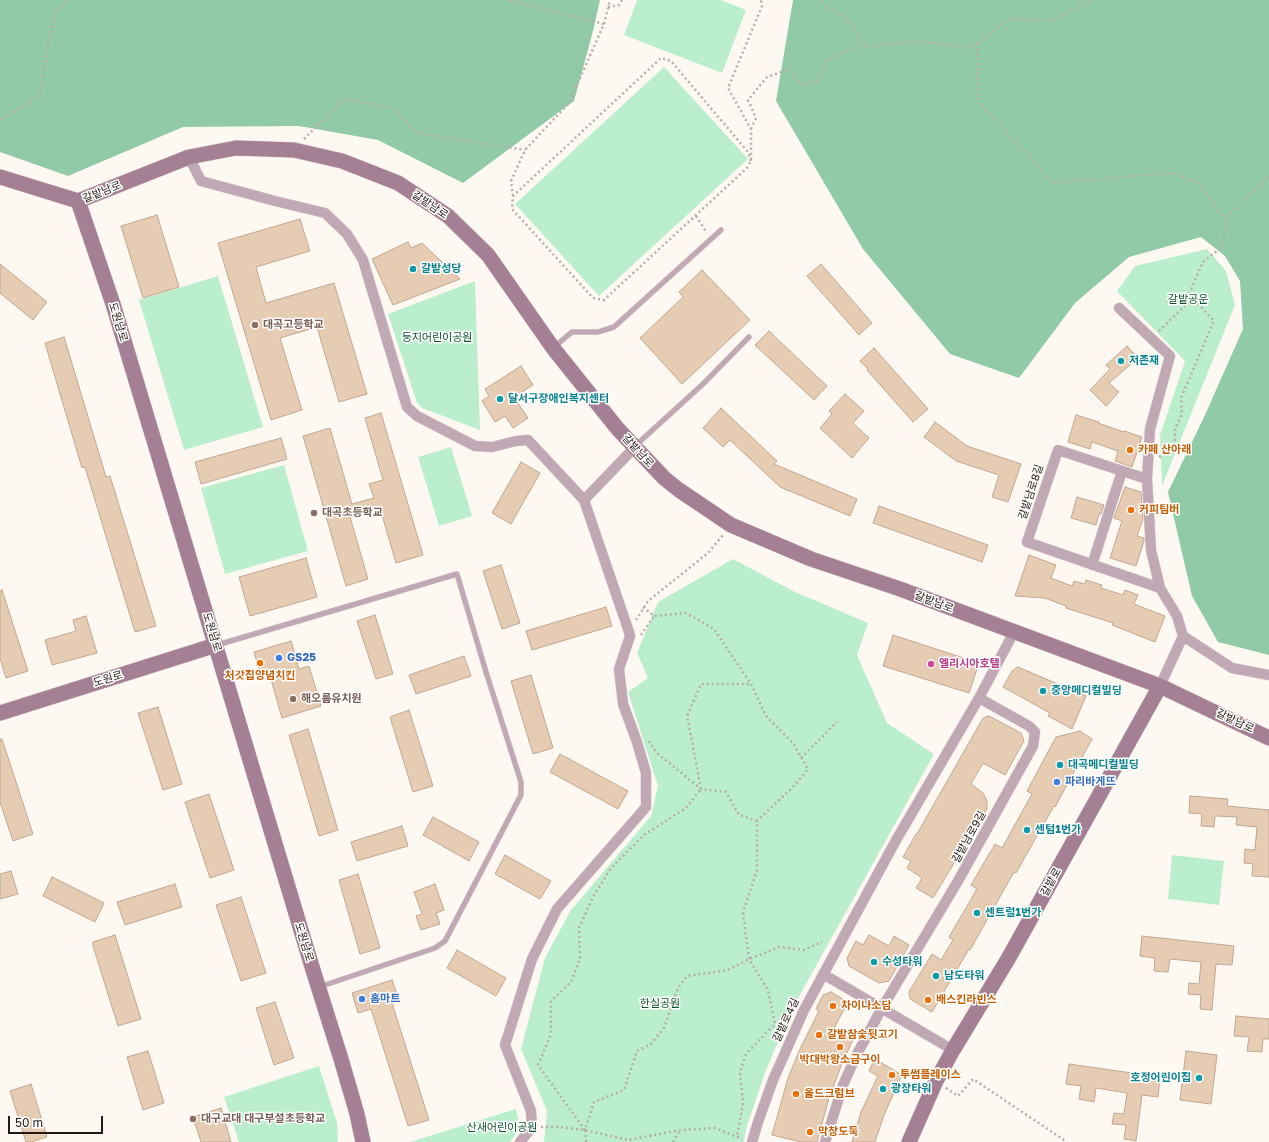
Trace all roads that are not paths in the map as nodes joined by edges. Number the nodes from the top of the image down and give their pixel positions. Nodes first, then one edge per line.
1 (189, 157) junction
2 (0, 177) edge
3 (78, 202) junction
4 (721, 230) dead end
5 (1119, 308) dead end
6 (749, 337) dead end
7 (553, 348) junction
8 (634, 448) junction
9 (1122, 471) junction
10 (1147, 479) junction
11 (584, 500) junction
12 (1092, 565) junction
13 (1160, 588) junction
14 (1014, 632) junction
15 (1183, 636) junction
16 (216, 645) junction
17 (1269, 675) edge
18 (1160, 686) junction
19 (979, 698) junction
20 (0, 712) edge
21 (1269, 738) edge
22 (823, 974) junction
23 (319, 987) junction
24 (882, 1008) junction
25 (953, 1050) junction
26 (748, 1141) edge
27 (363, 1142) edge
28 (520, 1142) edge
29 (825, 1142) edge
30 (909, 1142) edge

1 - 3 main road, 갈밭남로
1 - 7 main road, 갈밭남로
1 - 11 street
2 - 3 main road
3 - 16 main road, 도원남로
4 - 7 lane
5 - 10 street
6 - 8 lane
7 - 8 main road, 갈밭남로
8 - 11 street
8 - 14 main road, 갈밭남로
9 - 10 street, 갈밭남로8길
9 - 12 street
9 - 12 street, 갈밭남로8길
10 - 13 street
11 - 28 street
12 - 13 street, 갈밭남로8길
13 - 15 street
14 - 18 main road, 갈밭남로
14 - 19 street
15 - 17 street
15 - 18 street
16 - 20 main road, 도원로
16 - 23 main road, 도원남로
16 - 23 lane
18 - 21 main road, 갈밭남로
18 - 25 main road, 갈밭로
19 - 22 street
19 - 24 street, 갈밭남로9길
22 - 24 street
22 - 26 street, 갈밭로4길
23 - 27 main road, 도원남로
24 - 25 street
24 - 29 street
25 - 30 main road, 갈밭로

